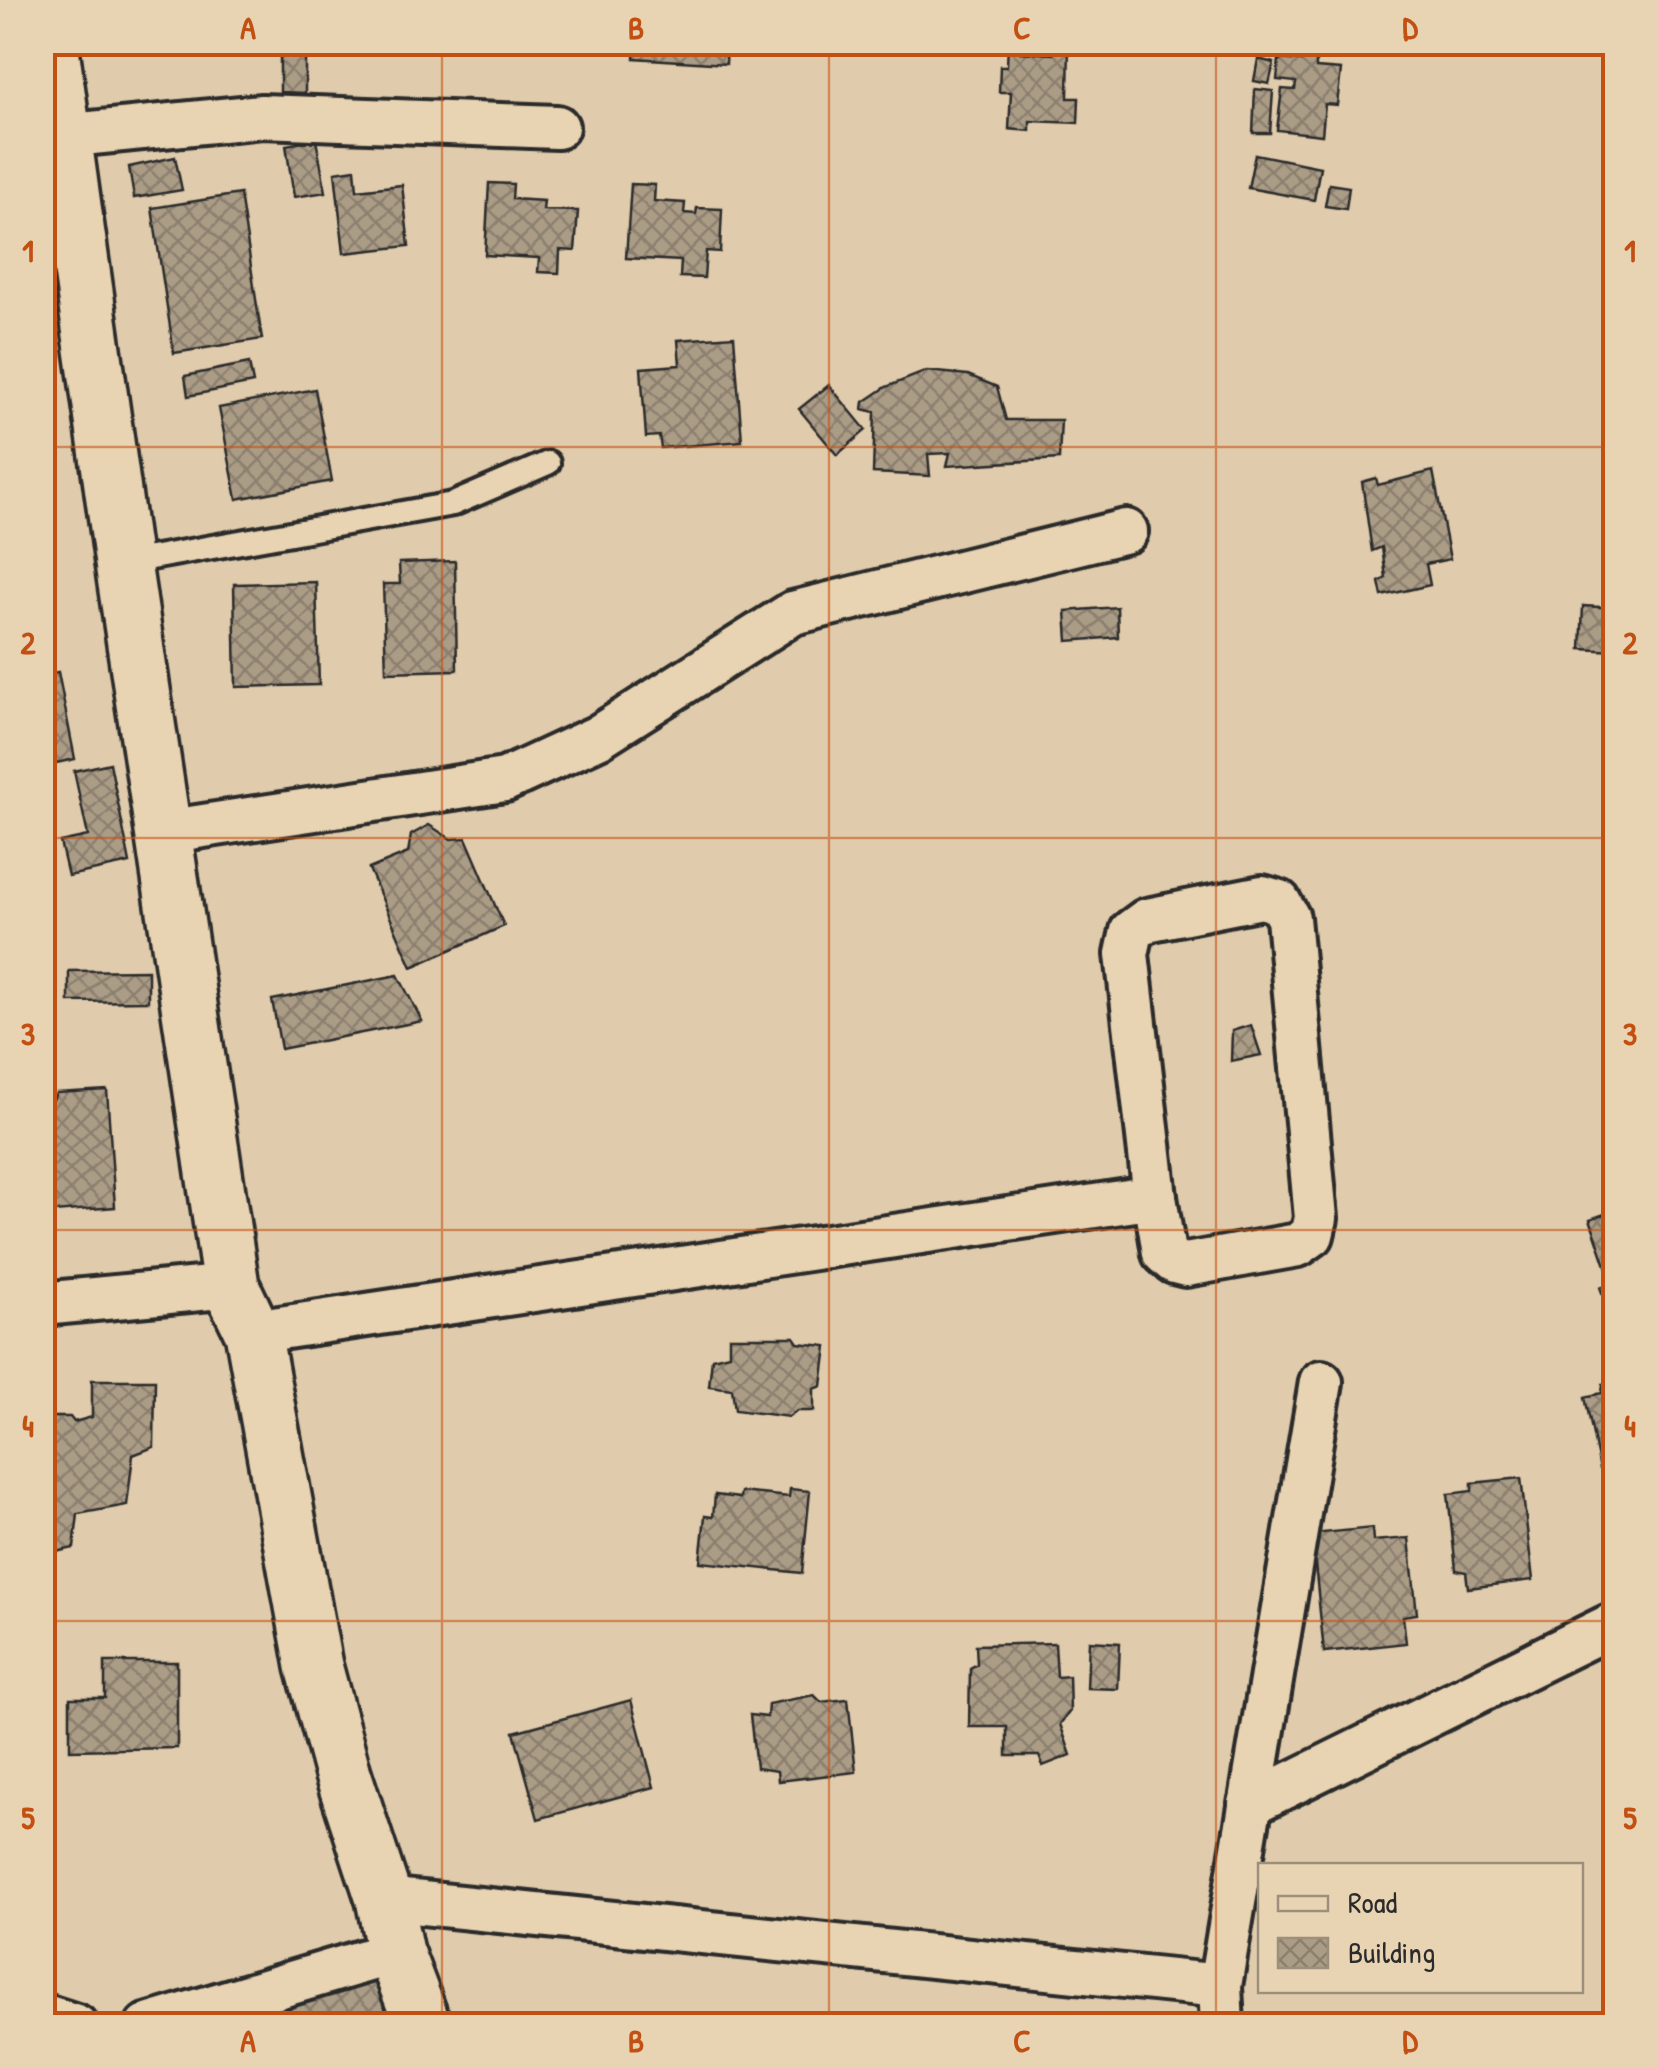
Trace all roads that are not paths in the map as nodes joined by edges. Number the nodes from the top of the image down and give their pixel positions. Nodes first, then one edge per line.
1 (50, 42) edge
2 (557, 127) dead end
3 (62, 136) junction
4 (548, 463) dead end
5 (1126, 530) dead end
6 (123, 563) junction
7 (164, 832) junction
8 (1155, 1198) junction
9 (42, 1304) edge
10 (242, 1309) junction
11 (1321, 1382) dead end
12 (1616, 1623) edge
13 (1250, 1804) junction
14 (384, 1899) junction
15 (395, 1952) junction
16 (1221, 2006) edge
17 (42, 2015) edge
18 (76, 2026) edge
19 (147, 2026) edge
20 (423, 2026) edge

1 - 3 street
2 - 3 street
3 - 6 street
4 - 6 lane
5 - 7 street
6 - 7 street
7 - 10 street
8 - 8 street
8 - 10 street
9 - 10 street
10 - 14 street
11 - 13 street
12 - 13 street
13 - 16 street
14 - 15 street
14 - 16 street
15 - 19 street
15 - 20 street
17 - 18 street

